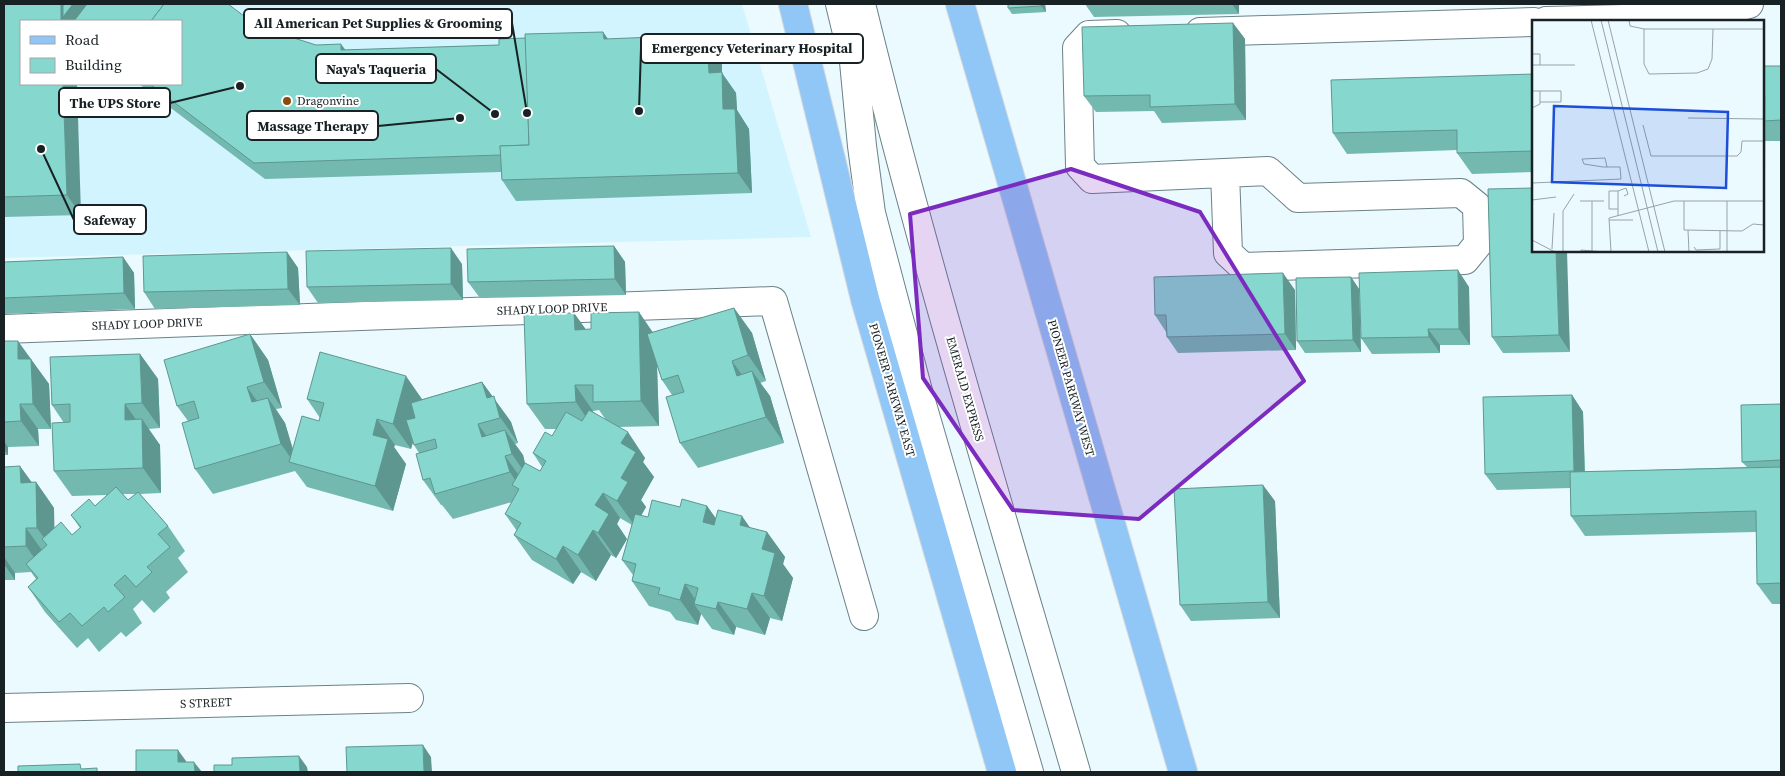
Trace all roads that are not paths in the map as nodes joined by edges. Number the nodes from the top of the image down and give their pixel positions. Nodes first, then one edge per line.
1 (793, 4) edge
2 (840, 4) edge
3 (861, 4) edge
4 (960, 4) edge
5 (1749, 4) edge
6 (1577, 20) edge
7 (1532, 22) edge
8 (1178, 32) edge
9 (1138, 34) edge
10 (1225, 173) junction
11 (4, 329) edge
12 (864, 616) dead end
13 (409, 698) dead end
14 (4, 708) edge
15 (1002, 772) edge
16 (1029, 772) edge
17 (1076, 772) edge
18 (1183, 772) edge

1 - 15 main road, PIONEER PARKWAY EAST
2 - 16 street
3 - 17 street, EMERALD EXPRESS
4 - 18 main road, PIONEER PARKWAY WEST
5 - 6 street
7 - 8 street
9 - 10 street
10 - 10 street
11 - 12 street, SHADY LOOP DRIVE
13 - 14 street, S STREET

